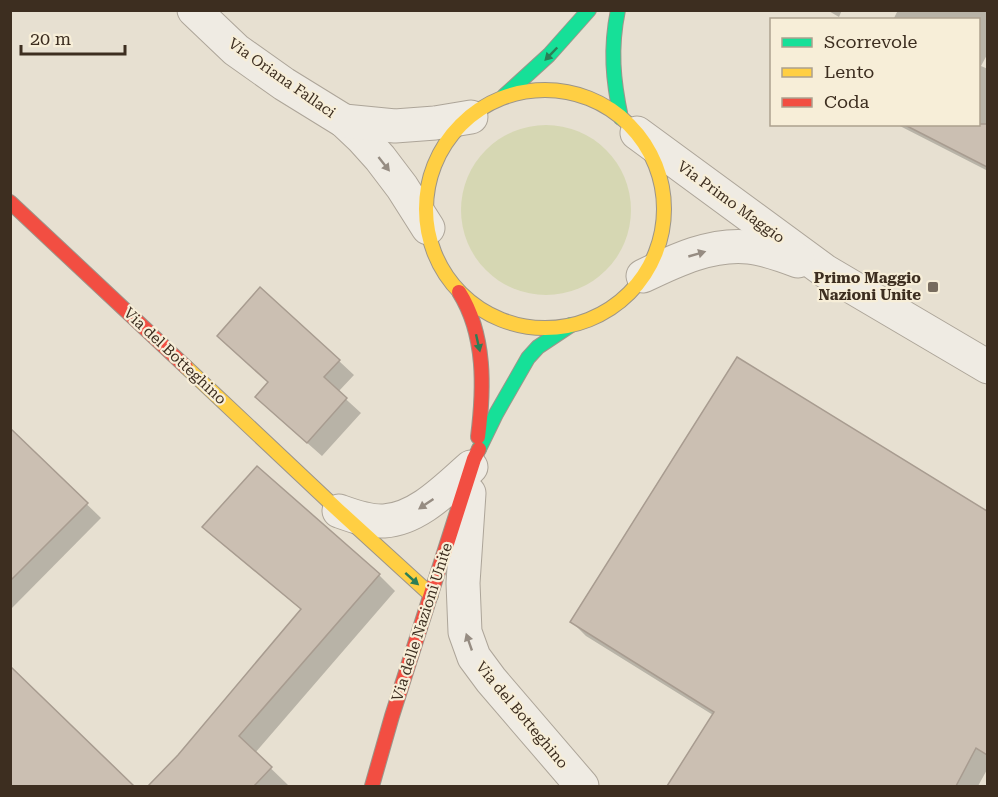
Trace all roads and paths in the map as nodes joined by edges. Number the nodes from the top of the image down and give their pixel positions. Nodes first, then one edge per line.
1 (194, 10) edge
2 (589, 10) edge
3 (618, 10) edge
4 (502, 98) junction
5 (471, 117) junction
6 (344, 121) junction
7 (629, 126) junction
8 (10, 202) edge
9 (428, 228) junction
10 (825, 271) junction
11 (643, 276) junction
12 (458, 289) junction
13 (573, 324) junction
14 (987, 367) edge
15 (473, 463) junction
16 (339, 511) junction
17 (430, 595) junction
18 (372, 786) edge
19 (582, 786) edge

1 - 6 street, Via Oriana Fallaci
2 -> 4 street
3 - 7 street
4 - 5 street
4 - 7 street
5 - 6 street, Via Oriana Fallaci
5 - 9 street
6 -> 9 street, Via Oriana Fallaci
7 - 10 street, Via Primo Maggio
7 - 11 street
8 - 16 street, Via del Botteghino
9 - 12 street
11 -> 10 street, Via Primo Maggio
10 - 14 street, Via Primo Maggio
11 - 13 street
12 - 13 street
12 -> 15 street, Via delle Nazioni Unite
13 - 15 street, Via delle Nazioni Unite
15 -> 16 street, Via del Botteghino
15 - 17 street, Via delle Nazioni Unite
19 -> 15 street, Via del Botteghino
16 -> 17 street, Via del Botteghino
17 - 18 street, Via delle Nazioni Unite

